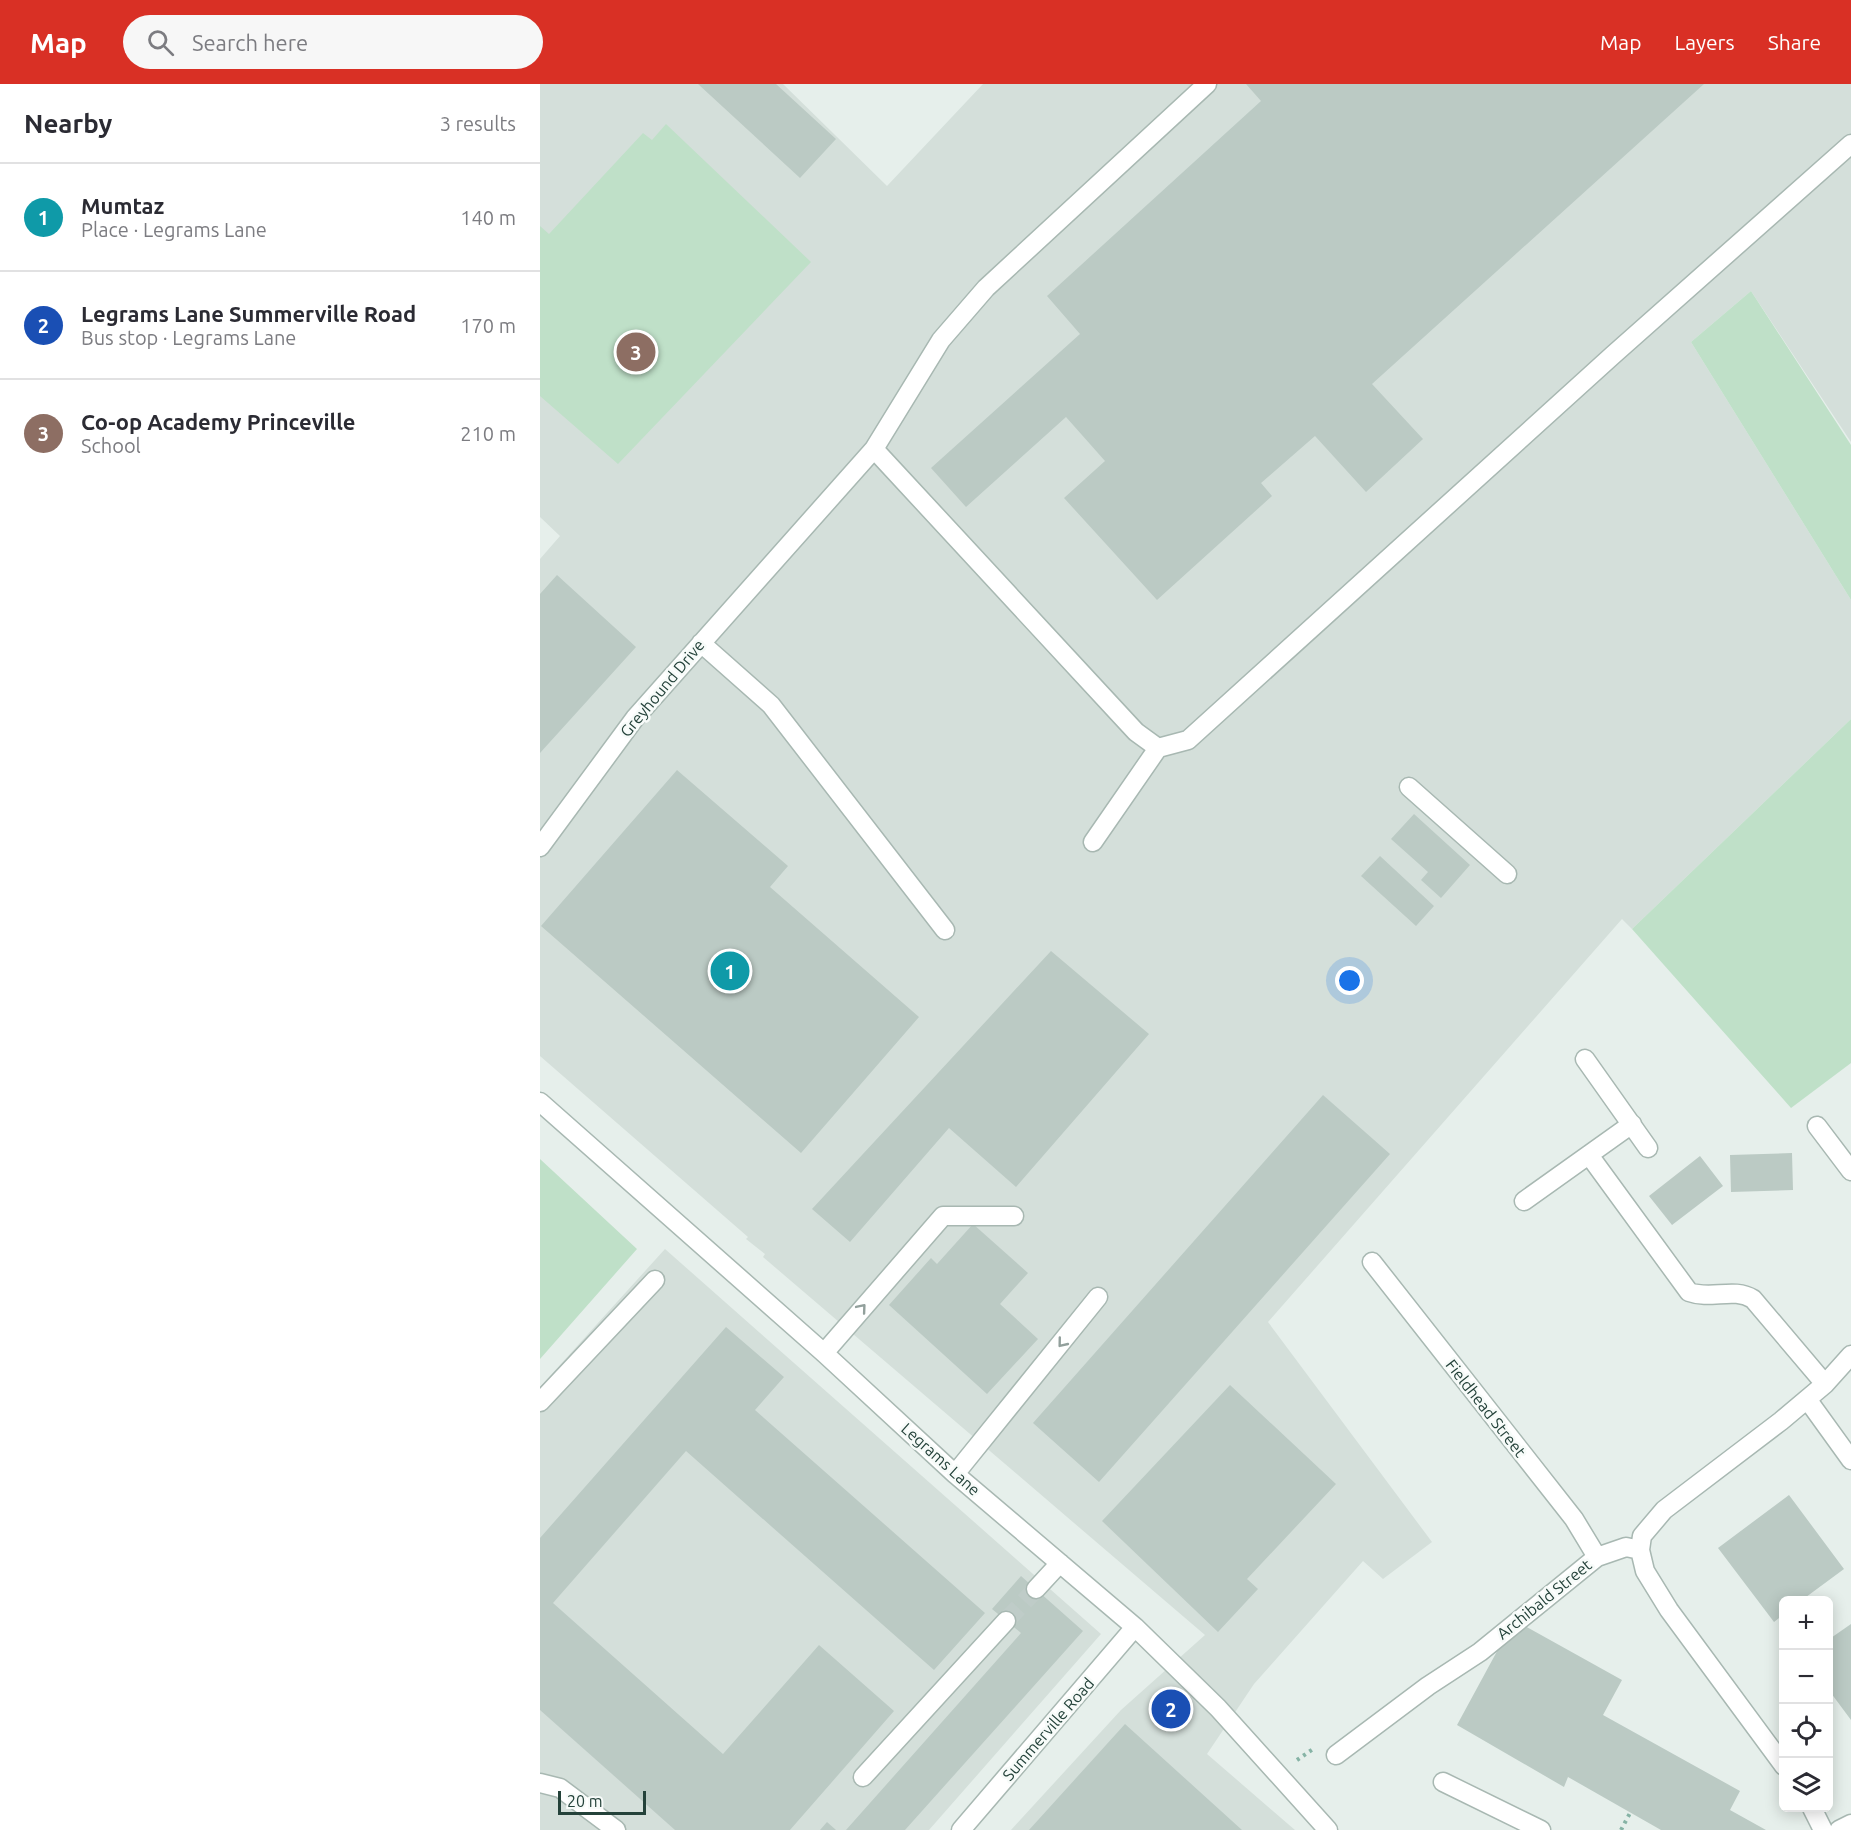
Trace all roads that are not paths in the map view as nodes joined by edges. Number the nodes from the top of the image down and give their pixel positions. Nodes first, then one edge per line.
1 (1208, 84) edge
2 (1851, 144) edge
3 (874, 449) junction
4 (701, 643) junction
5 (1158, 748) junction
6 (1409, 787) dead end
7 (1093, 842) dead end
8 (540, 847) edge
9 (1507, 874) dead end
10 (945, 930) dead end
11 (1585, 1059) dead end
12 (541, 1107) edge
13 (1632, 1124) junction
14 (1817, 1126) dead end
15 (1648, 1148) dead end
16 (1589, 1155) junction
17 (1851, 1171) edge
18 (1524, 1201) dead end
19 (1014, 1216) dead end
20 (1372, 1262) dead end
21 (655, 1280) dead end
22 (1098, 1297) dead end
23 (824, 1353) junction
24 (1851, 1355) edge
25 (1825, 1384) junction
26 (1807, 1399) junction
27 (540, 1402) edge
28 (1851, 1460) edge
29 (955, 1474) junction
30 (1640, 1550) junction
31 (1597, 1557) junction
32 (1060, 1563) junction
33 (1036, 1589) tunnel mouth
34 (1006, 1621) tunnel mouth
35 (1135, 1627) junction
36 (1336, 1755) road end
37 (1779, 1759) edge
38 (863, 1777) dead end
39 (1443, 1782) dead end
40 (540, 1783) edge
41 (1814, 1812) edge
42 (1851, 1824) edge
43 (616, 1830) edge
44 (961, 1830) edge
45 (1328, 1830) edge
46 (1541, 1830) edge
47 (1823, 1830) edge
48 (1839, 1830) edge

1 - 3 street, Greyhound Drive
2 - 5 street
3 - 4 street, Greyhound Drive
3 - 5 street
4 - 8 street, Greyhound Drive
4 - 10 street
5 - 7 street
6 - 9 street
11 - 13 street
12 - 23 street, Legrams Lane
13 - 15 street
13 - 16 street
14 - 17 street
16 - 18 street
16 - 25 street
23 -> 19 street
20 - 31 street, Fieldhead Street
21 - 27 street
22 -> 29 street
23 - 29 street, Legrams Lane
24 - 25 street
25 - 26 street
26 - 28 street
26 - 30 street
29 - 32 street, Legrams Lane
30 - 31 street, Archibald Street
30 - 37 street
31 - 36 street, Archibald Street
32 - 33 street
32 - 35 street, Legrams Lane
34 - 38 street
35 - 44 street, Summerville Road
35 - 45 street, Legrams Lane
39 - 46 street
40 - 43 street
41 - 47 street
42 - 48 street

